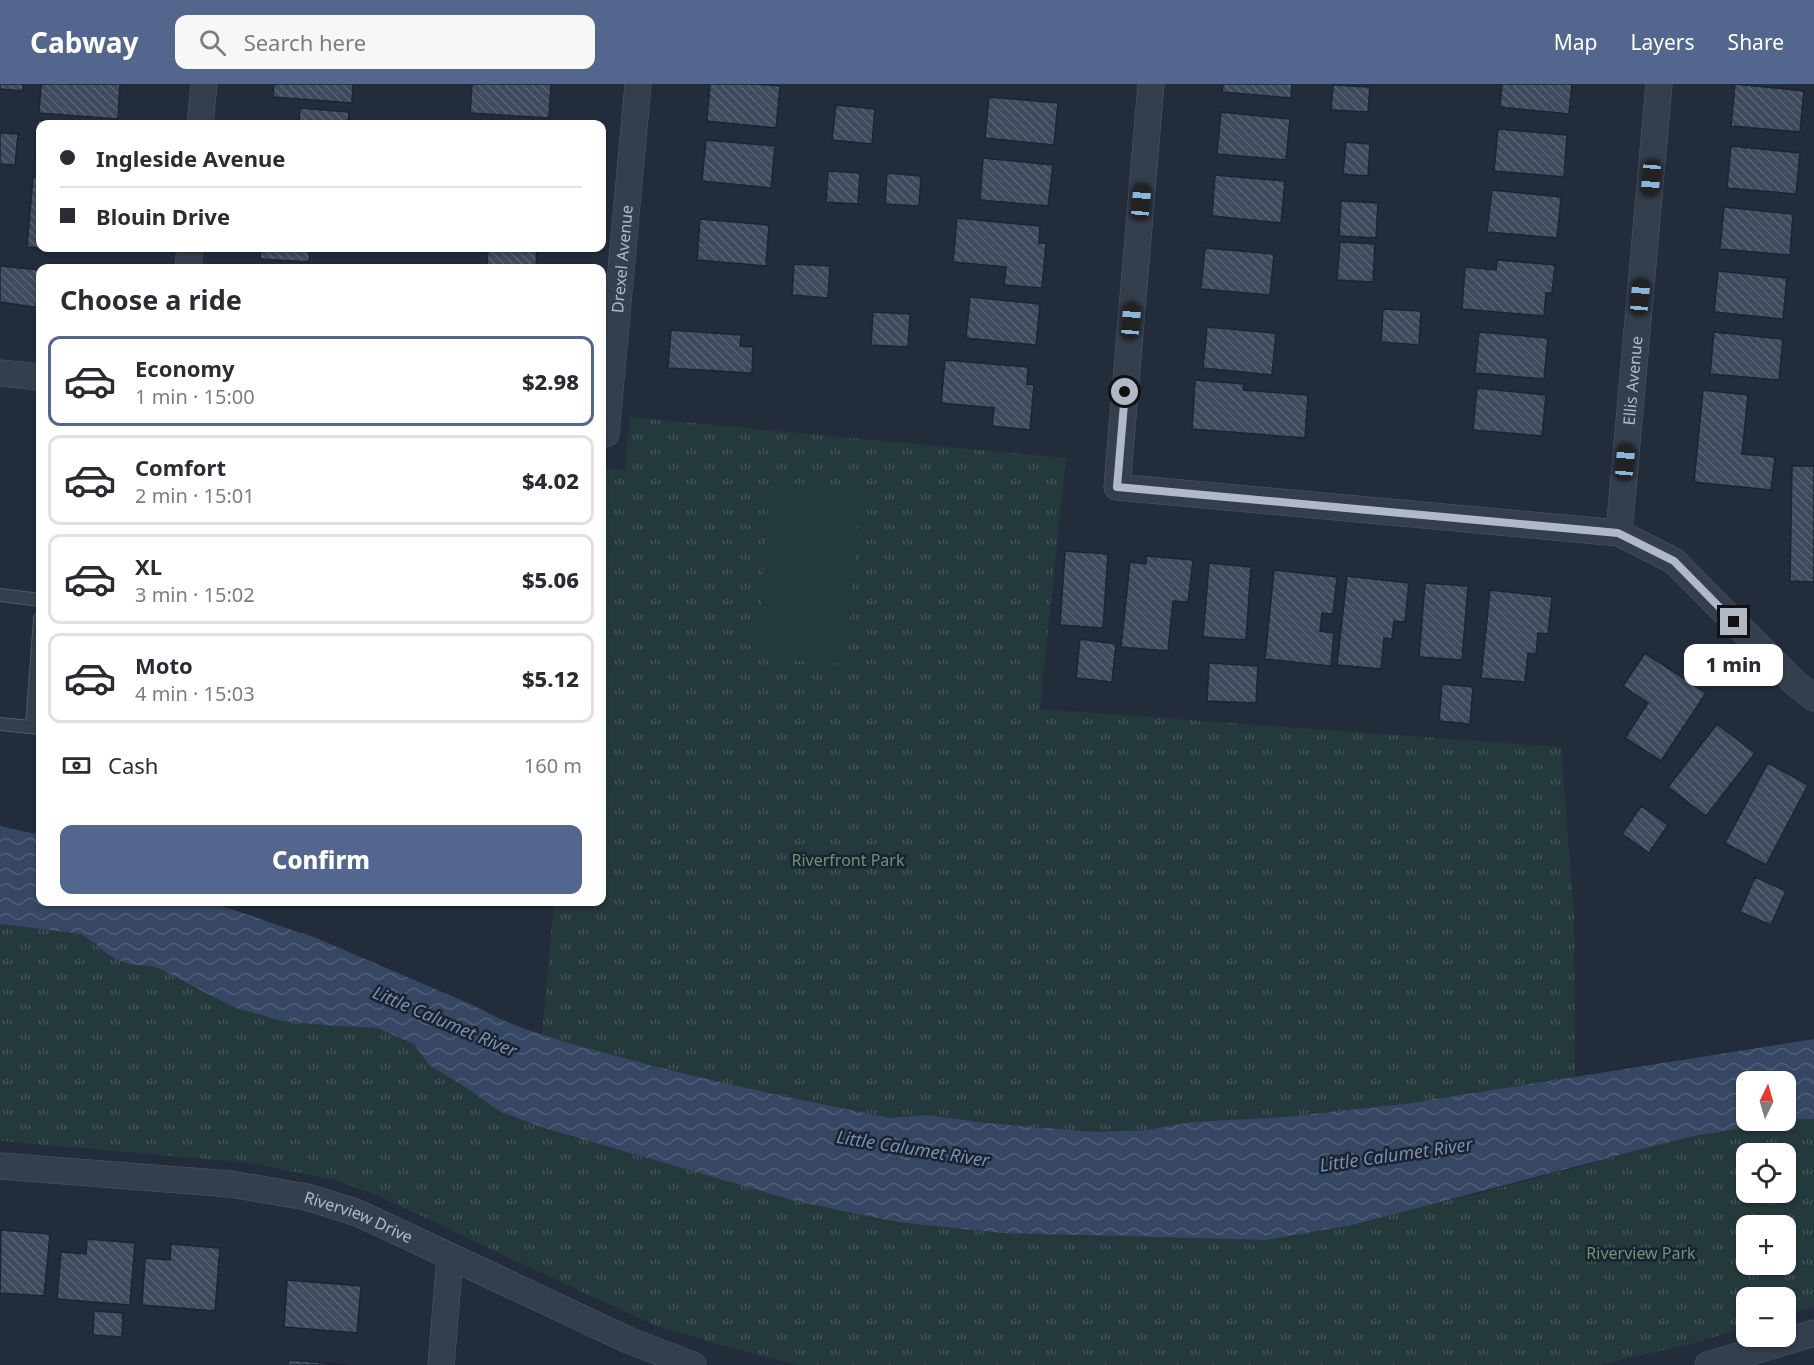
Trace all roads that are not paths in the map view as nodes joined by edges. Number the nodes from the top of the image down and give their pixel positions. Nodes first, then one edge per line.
1 (204, 84) edge
2 (638, 84) edge
3 (1151, 84) edge
4 (1659, 84) edge
5 (200, 120) edge
6 (0, 373) edge
7 (36, 377) edge
8 (606, 412) edge
9 (1618, 533) junction
10 (0, 595) edge
11 (36, 600) edge
12 (1814, 698) edge
13 (0, 724) edge
14 (36, 728) edge
15 (0, 1166) edge
16 (450, 1257) junction
17 (1814, 1333) edge
18 (441, 1365) edge
19 (693, 1365) edge
20 (1708, 1365) edge

1 - 5 street
2 - 8 street, Drexel Avenue
3 - 9 street
4 - 9 street, Ellis Avenue
6 - 7 street
9 - 12 street
10 - 11 lane
13 - 14 lane
15 - 16 street, Riverview Drive
16 - 18 street
16 - 19 street, Riverview Drive
17 - 20 street

